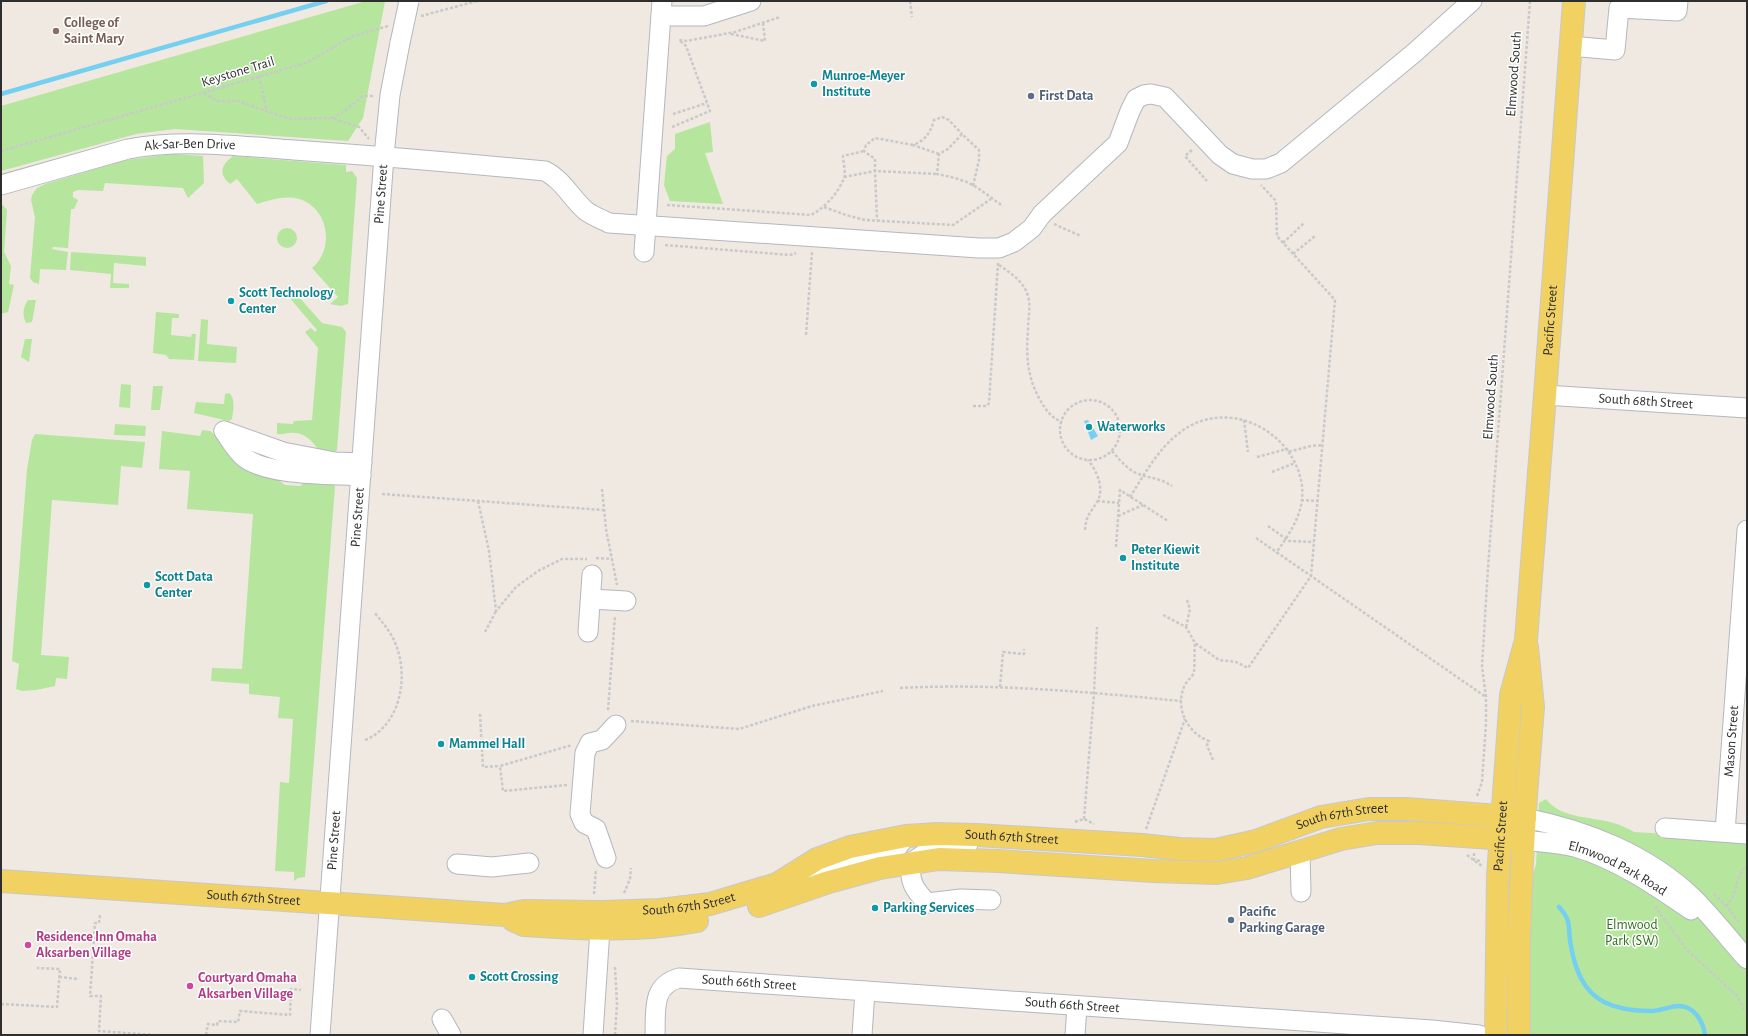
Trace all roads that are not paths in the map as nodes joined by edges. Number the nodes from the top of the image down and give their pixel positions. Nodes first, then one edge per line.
1 (409, 1) edge
2 (751, 1) edge
3 (1472, 1) edge
4 (1574, 1) edge
5 (1678, 1) edge
6 (662, 9) edge
7 (1570, 46) junction
8 (384, 156) junction
9 (1, 185) edge
10 (646, 226) junction
11 (644, 252) dead end
12 (1545, 395) junction
13 (1747, 408) edge
14 (362, 469) junction
15 (1747, 530) edge
16 (592, 575) dead end
17 (590, 599) junction
18 (621, 601) road end
19 (588, 632) dead end
20 (1526, 640) junction
21 (617, 720) road end
22 (1502, 816) junction
23 (1525, 818) junction
24 (1665, 828) dead end
25 (1281, 832) junction
26 (1725, 832) junction
27 (1747, 834) edge
28 (906, 836) junction
29 (1500, 839) junction
30 (1524, 840) junction
31 (1093, 842) junction
32 (1290, 856) junction
33 (528, 862) dead end
34 (601, 862) road end
35 (911, 863) junction
36 (457, 864) dead end
37 (1185, 872) junction
38 (1, 881) edge
39 (1294, 891) dead end
40 (795, 893) junction
41 (991, 900) dead end
42 (330, 904) junction
43 (505, 915) junction
44 (600, 929) junction
45 (1723, 932) junction
46 (1747, 959) edge
47 (865, 991) junction
48 (1077, 1006) junction
49 (1286, 1028) edge
50 (320, 1035) edge
51 (594, 1035) edge
52 (655, 1035) edge
53 (862, 1035) edge
54 (1075, 1035) edge
55 (1479, 1035) edge
56 (1496, 1035) edge
57 (1519, 1035) edge

1 - 8 street, Pine Street, bridge
2 - 6 street
3 - 10 street, Ak-Sar-Ben Drive
4 - 7 main road, Pacific Street
5 - 7 street
6 - 10 street
7 - 12 main road, Pacific Street
8 - 9 street, Ak-Sar-Ben Drive
8 - 10 street, Ak-Sar-Ben Drive
8 - 14 street, Pine Street
10 - 11 street
12 - 13 street, South 68th Street
12 - 20 main road, Pacific Street
14 - 14 street
14 - 42 street, Pine Street
15 - 26 street, Mason Street
16 - 17 street
17 - 18 street
17 - 19 street
20 - 22 main road, Pacific Street
20 - 23 main road, Pacific Street
21 - 34 street
22 - 23 main road, South 67th Street
22 - 25 main road, South 67th Street
22 - 29 main road, Pacific Street
23 - 30 main road, Pacific Street
23 - 45 street, Elmwood Park Road
24 - 26 street
25 - 31 main road, South 67th Street
25 - 37 main road
26 - 27 street
28 - 31 main road, South 67th Street
28 - 40 street
28 - 43 main road, South 67th Street
29 - 30 main road, Elmwood Park Road
29 - 32 main road, South 67th Street
29 - 56 main road, Pacific Street
30 - 45 street, Elmwood Park Road
30 - 57 main road, Pacific Street
31 - 35 street
32 - 37 main road, South 67th Street
32 - 39 street
33 - 36 street
35 - 37 main road, South 67th Street
35 - 40 main road, South 67th Street
35 - 41 street
38 - 42 main road, South 67th Street
40 - 44 main road, South 67th Street
42 - 43 main road, South 67th Street
42 - 50 street, Pine Street
43 - 44 main road, South 67th Street
44 - 51 street
45 - 46 street, Elmwood Park Road
47 - 48 street, South 66th Street
47 - 52 street, South 66th Street
47 - 53 street
48 - 49 street, South 66th Street
48 - 54 street
49 - 55 street, South 66th Street

